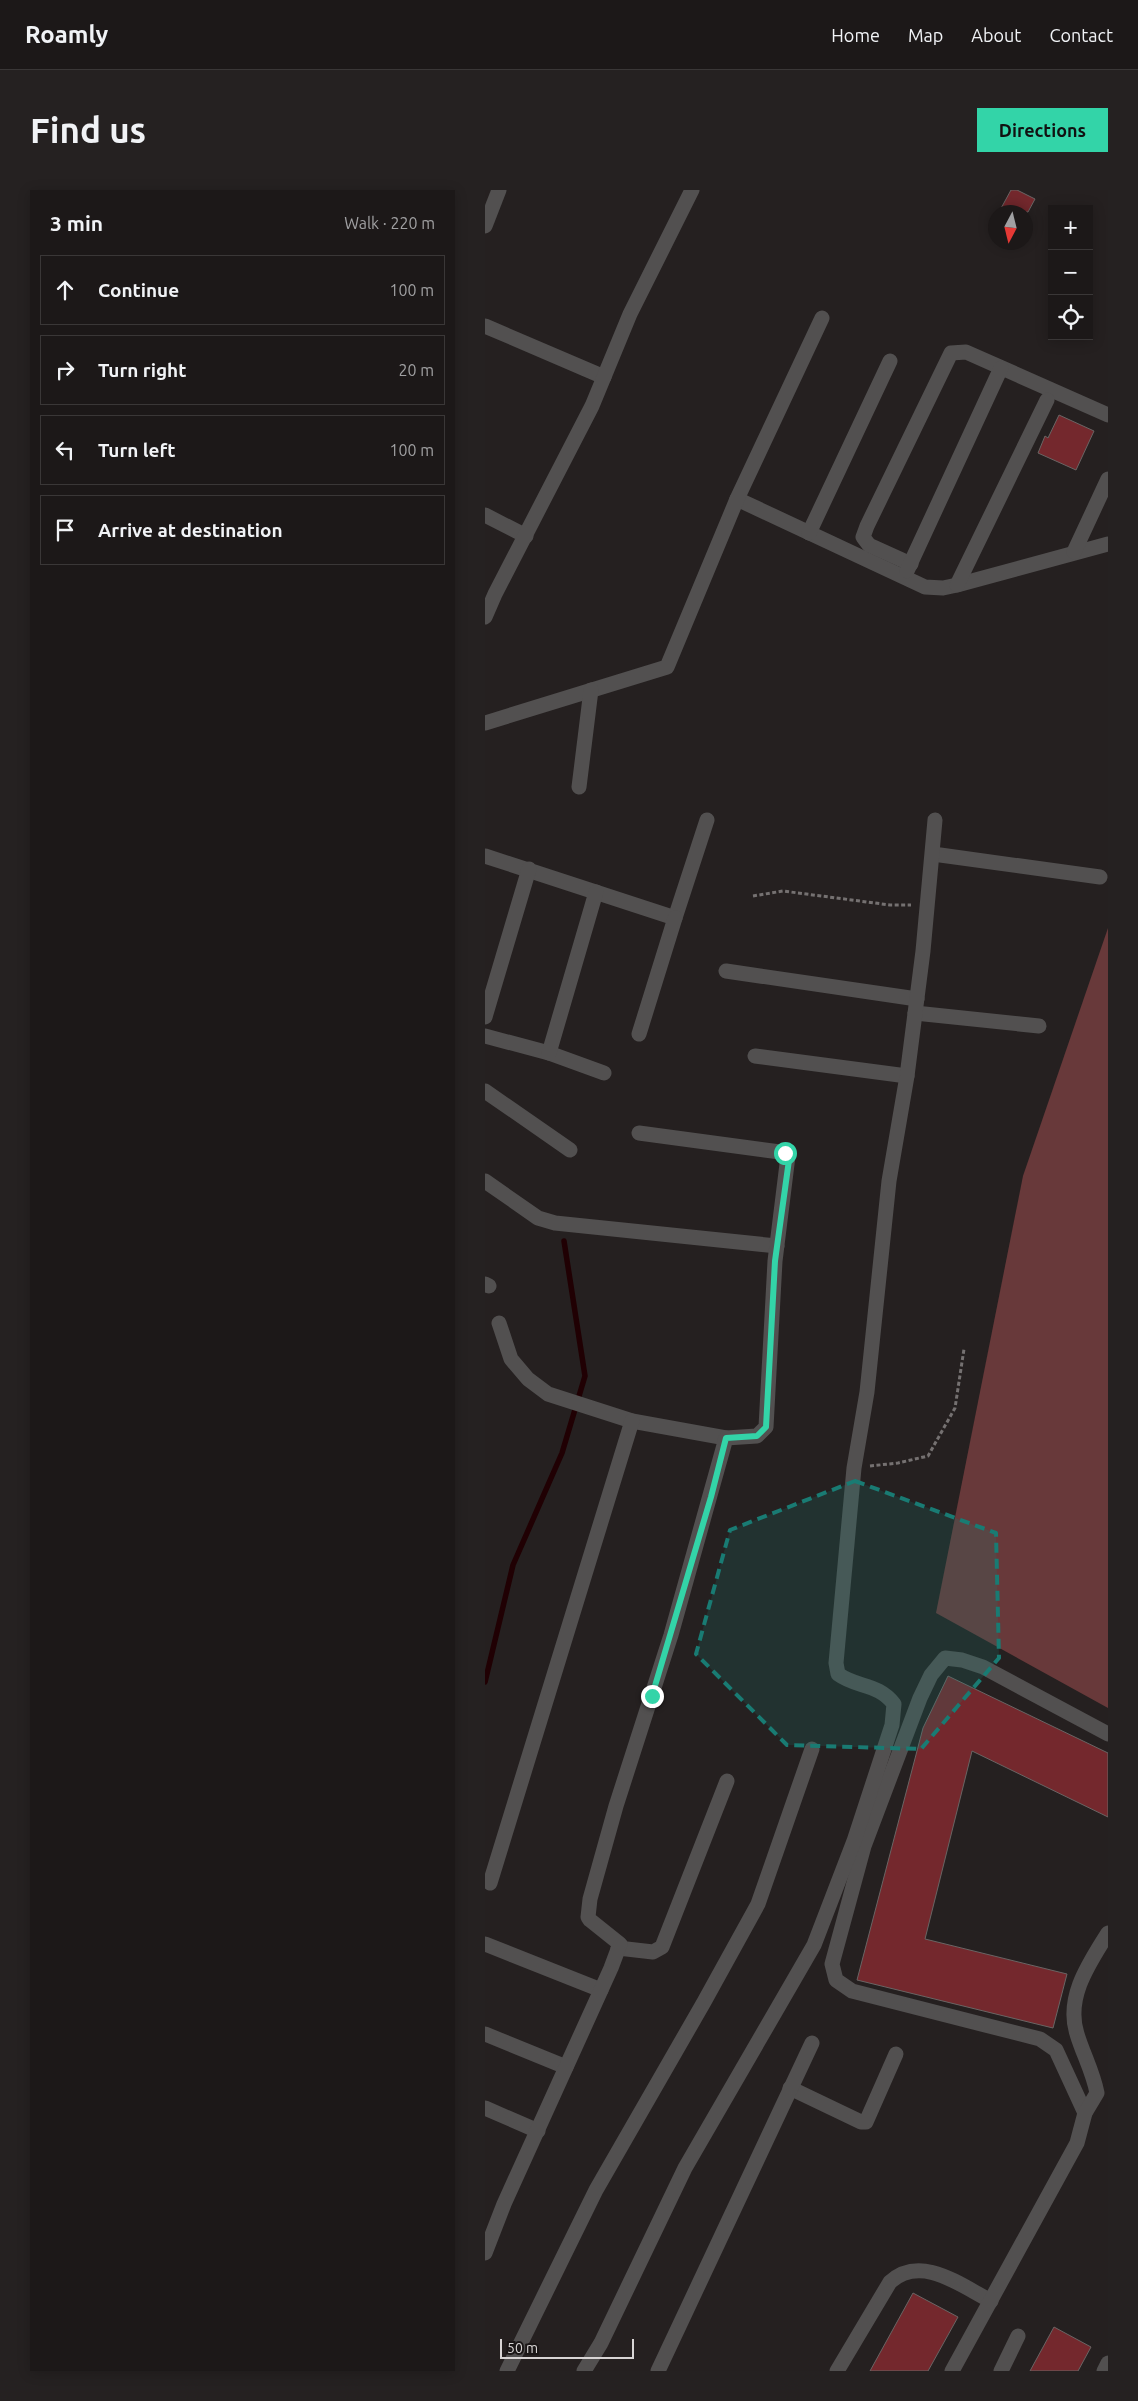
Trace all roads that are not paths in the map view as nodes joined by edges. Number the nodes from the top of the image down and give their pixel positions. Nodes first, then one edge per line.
1 (499, 190) edge
2 (692, 190) edge
3 (485, 226) edge
4 (822, 318) dead end
5 (485, 326) edge
6 (890, 361) dead end
7 (1001, 368) junction
8 (604, 377) junction
9 (1047, 400) dead end
10 (1108, 415) edge
11 (1108, 479) edge
12 (737, 499) junction
13 (485, 515) edge
14 (809, 533) junction
15 (526, 536) junction
16 (1108, 544) edge
17 (1074, 552) junction
18 (873, 555) junction
19 (908, 570) junction
20 (957, 585) junction
21 (486, 612) edge
22 (591, 690) junction
23 (485, 723) edge
24 (579, 787) dead end
25 (707, 820) dead end
26 (935, 820) dead end
27 (933, 854) junction
28 (485, 856) edge
29 (529, 870) junction
30 (1100, 877) dead end
31 (596, 892) junction
32 (675, 918) junction
33 (726, 971) dead end
34 (916, 1006) junction
35 (485, 1017) edge
36 (1039, 1026) dead end
37 (639, 1034) dead end
38 (485, 1036) edge
39 (549, 1053) junction
40 (755, 1056) dead end
41 (604, 1073) dead end
42 (907, 1076) junction
43 (485, 1091) edge
44 (639, 1133) dead end
45 (570, 1150) dead end
46 (485, 1181) edge
47 (777, 1246) junction
48 (499, 1324) dead end
49 (632, 1421) junction
50 (726, 1438) junction
51 (1108, 1734) edge
52 (813, 1750) dead end
53 (727, 1781) dead end
54 (490, 1883) dead end
55 (1108, 1932) edge
56 (485, 1944) edge
57 (618, 1948) junction
58 (601, 1990) junction
59 (485, 2034) edge
60 (812, 2043) dead end
61 (896, 2054) dead end
62 (566, 2067) junction
63 (790, 2088) junction
64 (485, 2108) edge
65 (1085, 2112) junction
66 (538, 2131) junction
67 (485, 2253) edge
68 (991, 2301) junction
69 (1018, 2336) dead end
70 (1108, 2363) edge
71 (507, 2371) edge
72 (584, 2371) edge
73 (658, 2371) edge
74 (837, 2371) edge
75 (952, 2371) edge
76 (1001, 2371) edge
77 (1103, 2371) edge

1 - 3 street
2 - 8 street
4 - 12 street
5 - 8 street
6 - 14 street
7 - 10 street
7 - 18 street
7 - 19 street
8 - 15 street
9 - 20 street
11 - 17 street
12 - 14 street
12 - 22 street
13 - 15 street
14 - 18 street
15 - 21 street
16 - 17 street
17 - 20 street
18 - 19 street
19 - 20 street
22 - 23 street
22 - 24 street
25 - 32 street
26 - 27 street
27 - 30 street
27 - 34 street
28 - 29 street
29 - 31 street
29 - 35 street
31 - 32 street
31 - 39 street
32 - 37 street
33 - 34 street
34 - 36 street
34 - 42 street
38 - 39 street
39 - 41 street
40 - 42 street
42 - 72 street
43 - 45 street
44 - 47 street
46 - 47 street
47 - 50 street
48 - 49 street
49 - 50 street
49 - 54 street
50 - 57 street
51 - 65 street
52 - 71 street
53 - 57 street
55 - 65 street
56 - 58 street
57 - 58 street
58 - 62 street
59 - 62 street
60 - 63 street
61 - 63 street
62 - 66 street
63 - 73 street
64 - 66 street
65 - 68 street
66 - 67 street
68 - 74 street
68 - 75 street
69 - 76 street
70 - 77 street

